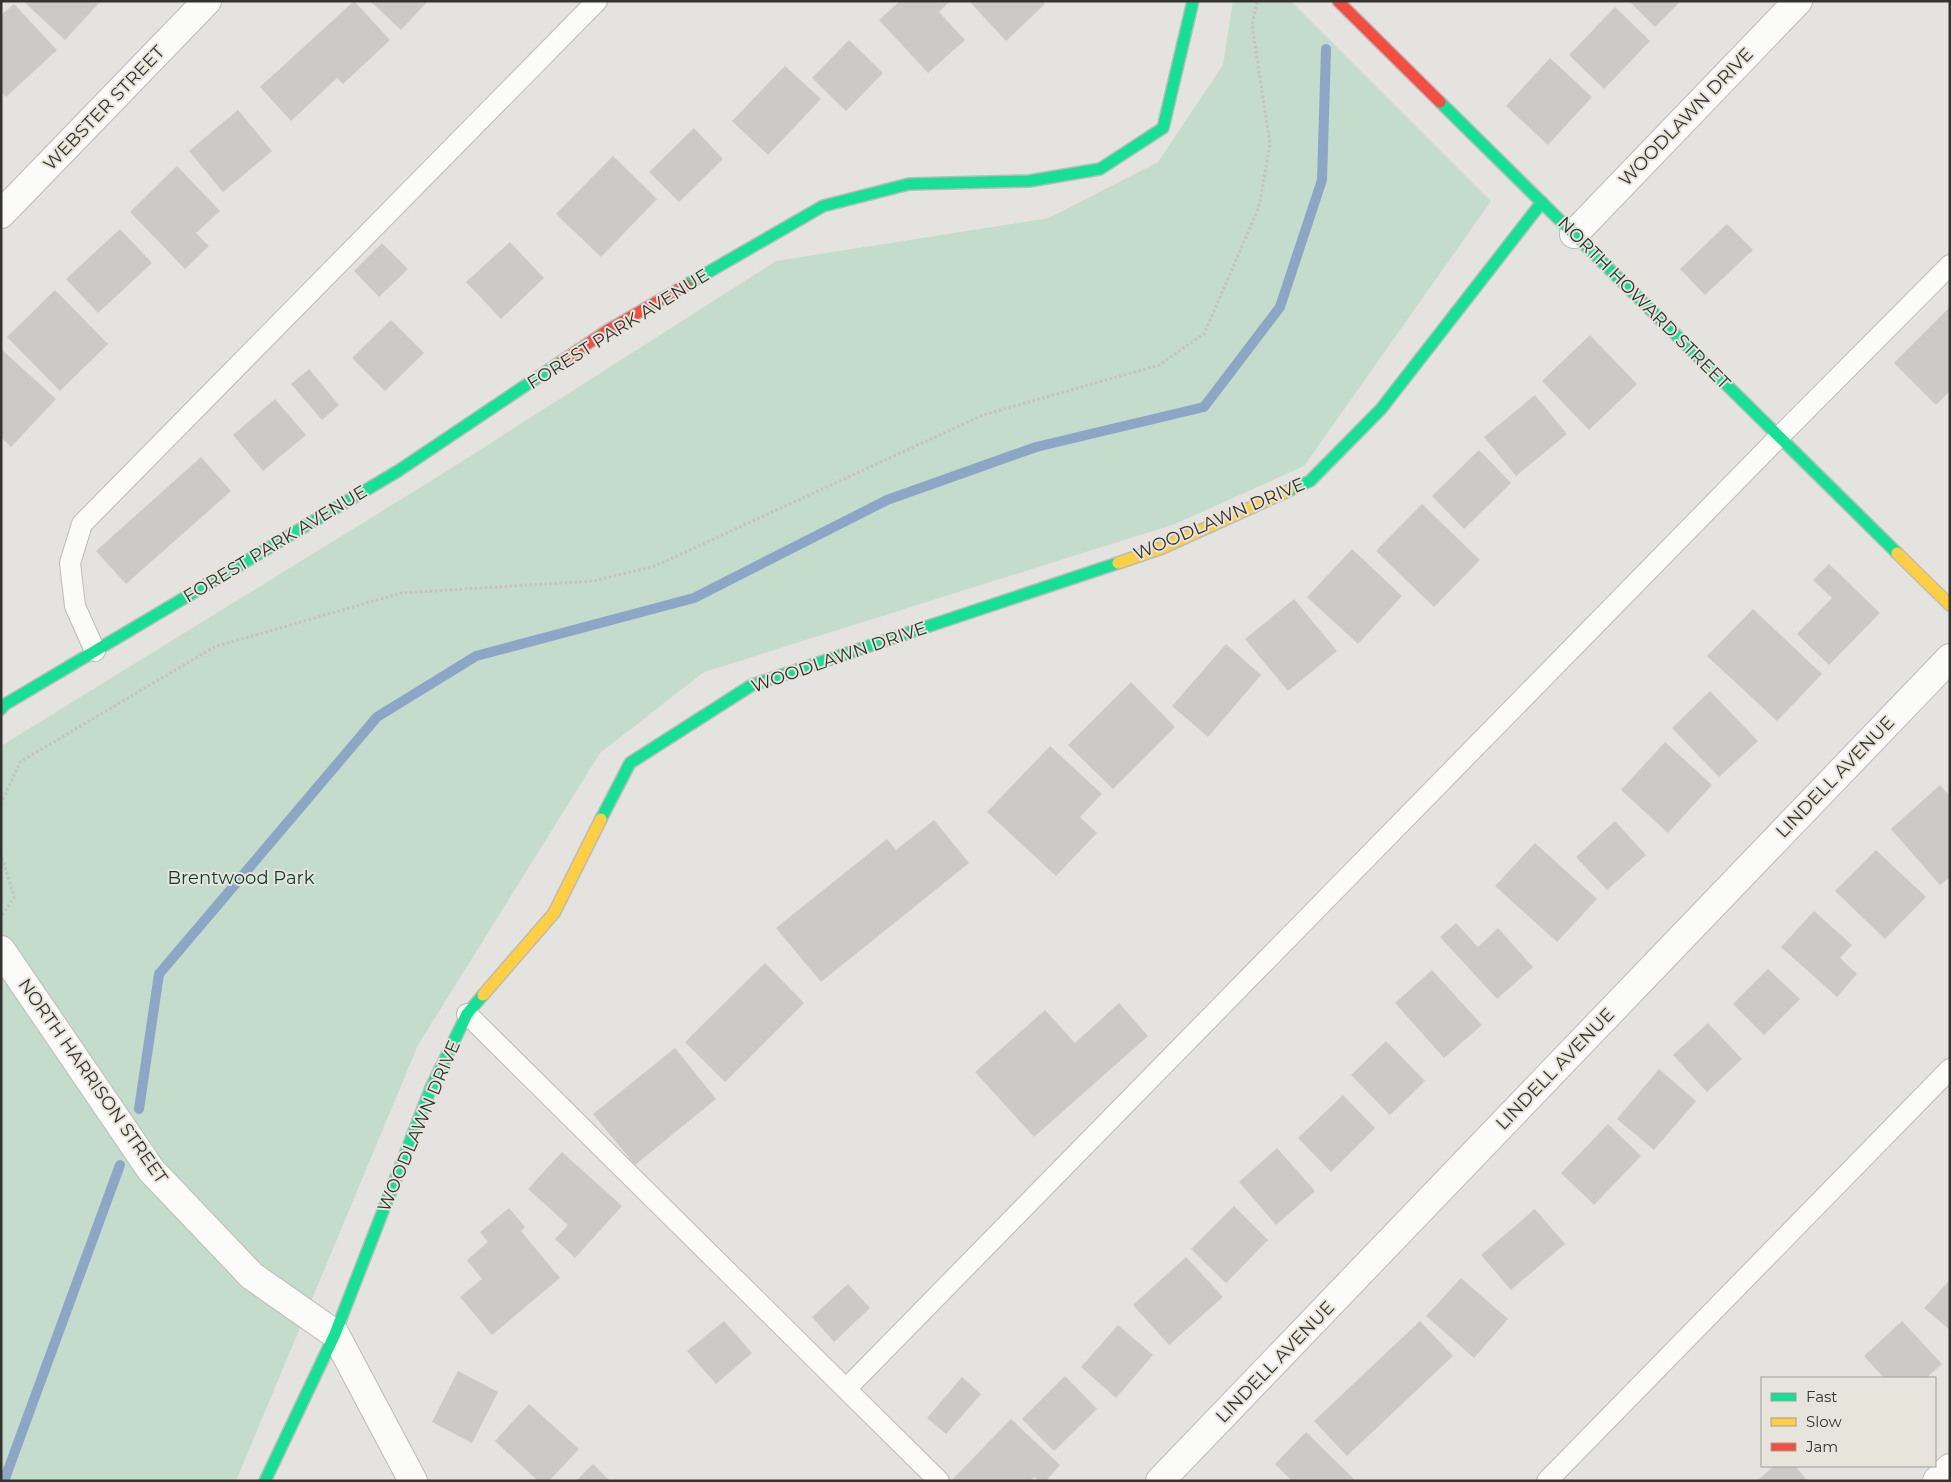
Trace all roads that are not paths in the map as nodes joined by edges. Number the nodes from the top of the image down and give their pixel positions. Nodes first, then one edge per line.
1 (207, 1) edge
2 (597, 1) edge
3 (1194, 1) edge
4 (1338, 1) edge
5 (1798, 1) edge
6 (1542, 202) junction
7 (1, 214) edge
8 (1574, 234) junction
9 (1950, 265) edge
10 (1779, 436) junction
11 (1950, 605) edge
12 (95, 651) junction
13 (1950, 658) edge
14 (1, 709) edge
15 (1, 950) edge
16 (467, 1014) junction
17 (1950, 1069) edge
18 (335, 1334) junction
19 (846, 1389) junction
20 (1950, 1468) edge
21 (265, 1481) edge
22 (413, 1481) edge
23 (939, 1481) edge
24 (1160, 1481) edge
25 (1547, 1481) edge
26 (1937, 1481) edge

1 - 7 street, WEBSTER STREET
2 - 12 lane
3 - 12 street, FOREST PARK AVENUE
4 - 6 street, NORTH HOWARD STREET
5 - 8 street, WOODLAWN DRIVE
6 - 8 street, NORTH HOWARD STREET
6 - 16 street, WOODLAWN DRIVE
8 - 10 street, NORTH HOWARD STREET
9 - 10 lane
10 - 11 street, NORTH HOWARD STREET
10 - 19 lane
12 - 14 street, FOREST PARK AVENUE
13 - 24 street, LINDELL AVENUE
15 - 18 street, NORTH HARRISON STREET
16 - 18 street, WOODLAWN DRIVE
16 - 19 lane
17 - 25 lane
18 - 21 street, WOODLAWN DRIVE
18 - 22 street, NORTH HARRISON STREET
19 - 23 lane
20 - 26 street

